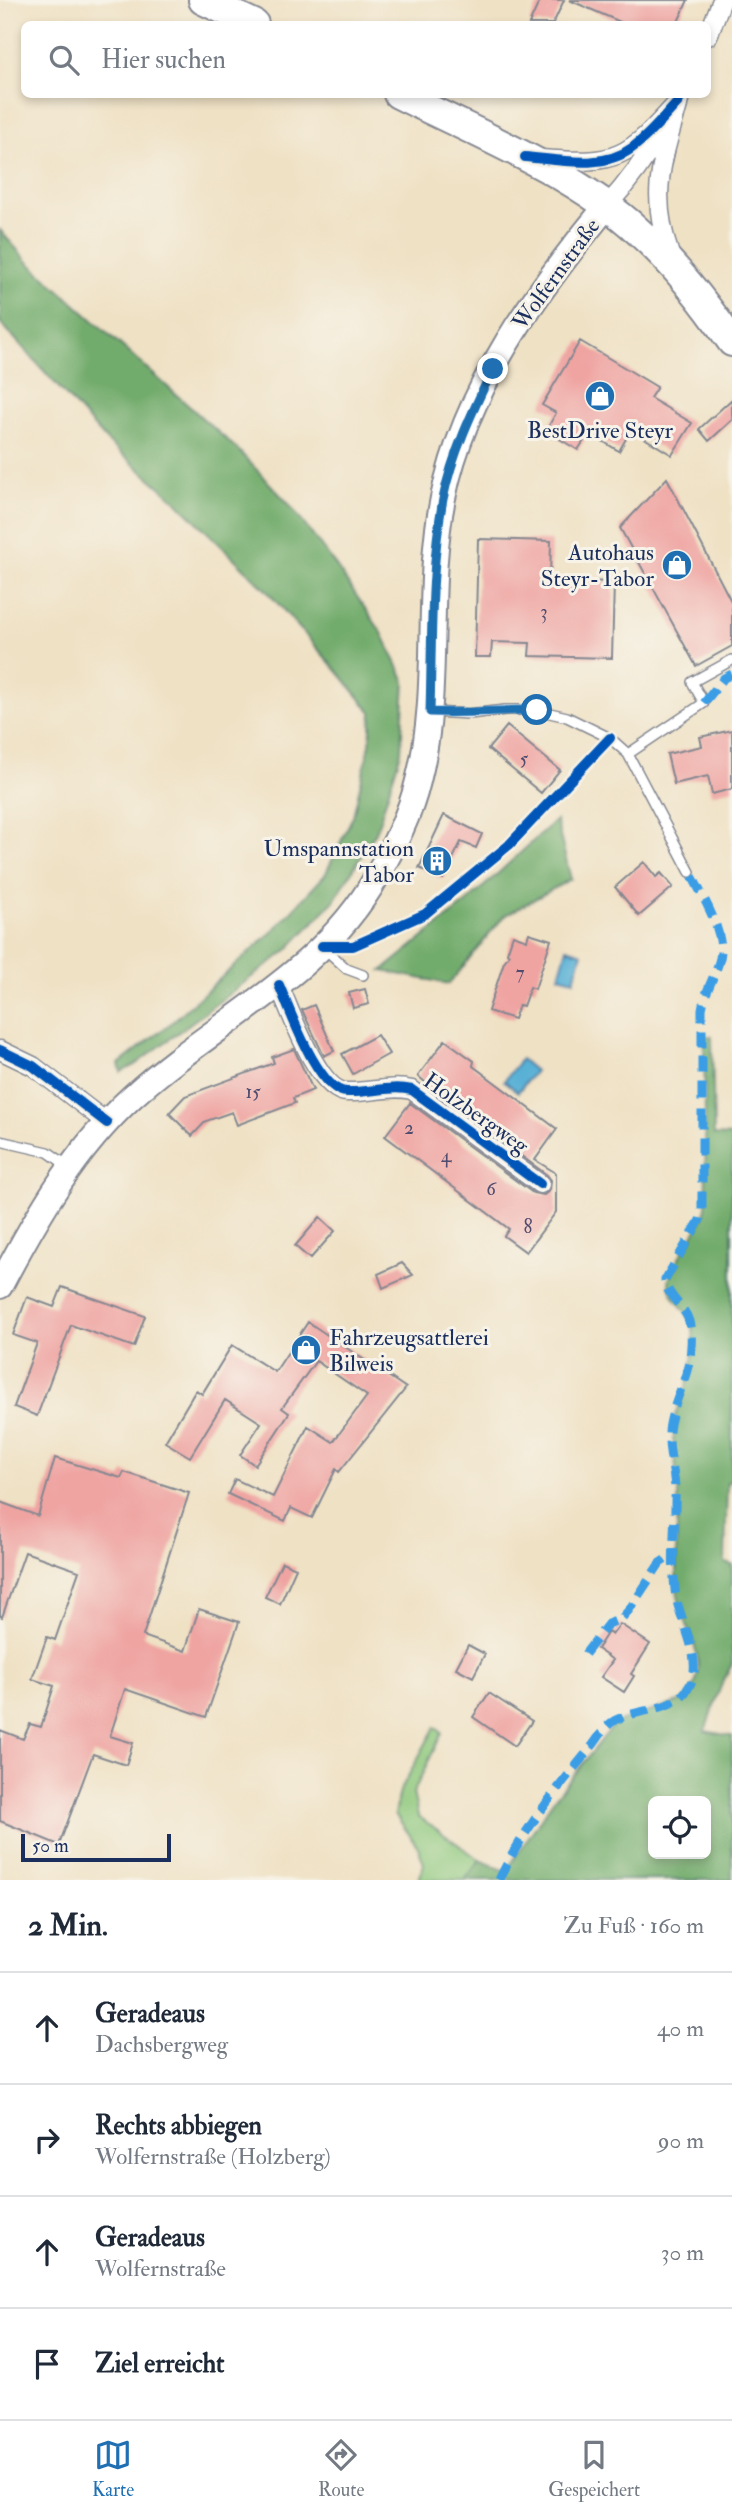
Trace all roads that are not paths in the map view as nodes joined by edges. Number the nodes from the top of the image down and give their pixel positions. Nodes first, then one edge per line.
1 (203, 0) edge
2 (722, 0) edge
3 (248, 21) edge
4 (711, 28) edge
5 (406, 98) edge
6 (680, 98) edge
7 (525, 158) junction
8 (606, 206) junction
9 (674, 266) junction
10 (732, 342) edge
11 (732, 660) edge
12 (430, 712) junction
13 (628, 754) junction
14 (690, 872) dead end
15 (323, 946) junction
16 (363, 975) dead end
17 (279, 985) junction
18 (0, 1050) edge
19 (107, 1123) junction
20 (0, 1142) edge
21 (70, 1167) junction
22 (540, 1184) dead end
23 (0, 1286) edge

1 - 3 main road
2 - 4 street
5 - 7 main road
6 - 7 street
6 - 8 street
6 - 9 street
7 - 8 main road
8 - 9 main road
8 - 12 main road, Wolfernstraße
9 - 10 main road
11 - 13 lane
12 - 13 lane
12 - 15 main road, Wolfernstraße
13 - 14 lane
15 - 16 lane
15 - 17 main road, Wolfernstraße
17 - 19 main road, Wolfernstraße
17 - 22 street, Holzbergweg
18 - 19 street
19 - 21 main road
20 - 21 lane
21 - 23 main road

